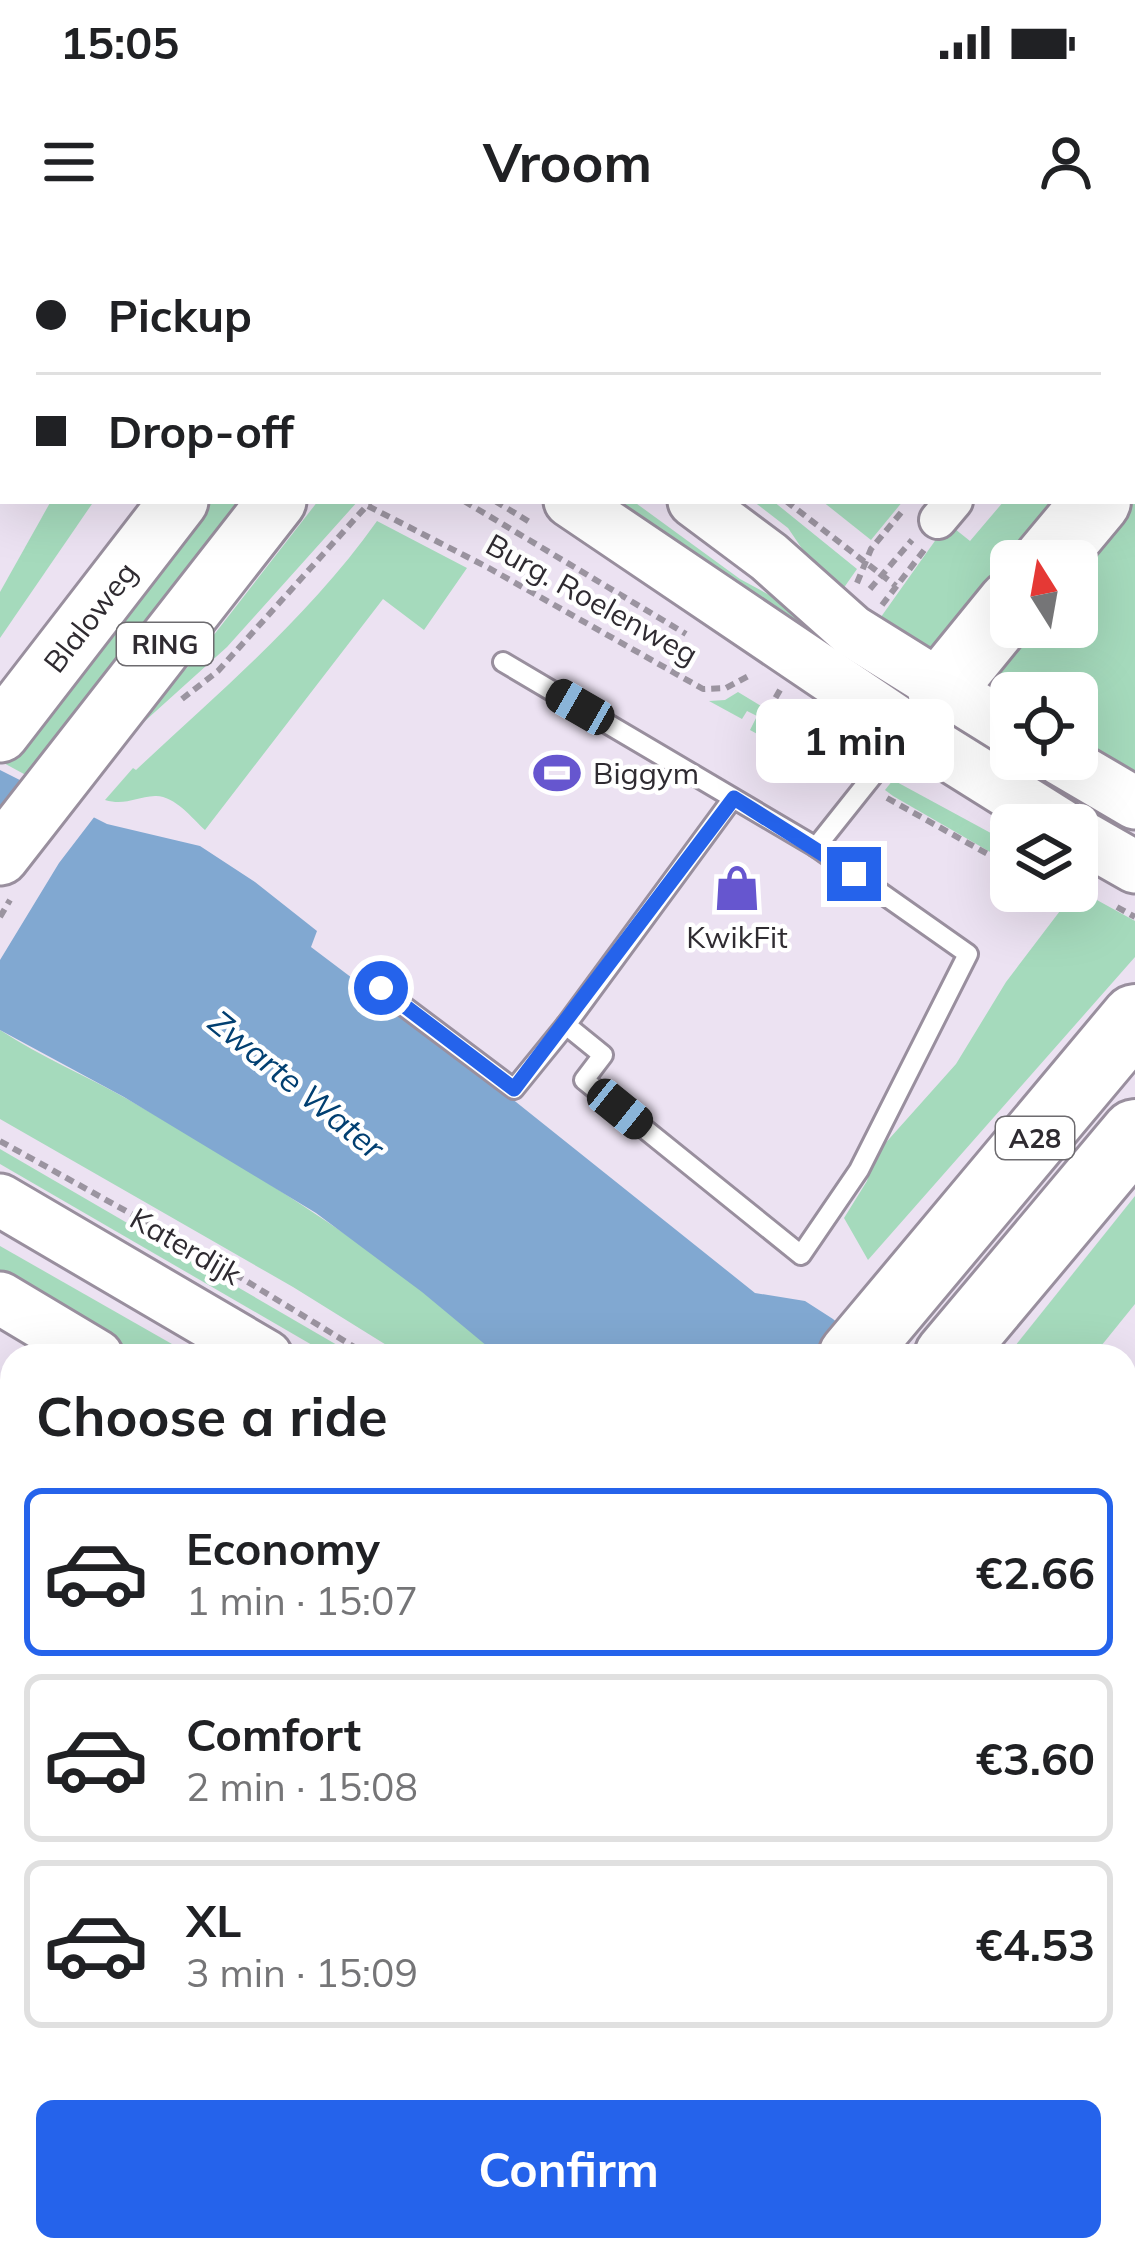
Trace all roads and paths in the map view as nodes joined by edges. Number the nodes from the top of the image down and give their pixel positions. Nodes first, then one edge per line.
1 (177, 504) edge
2 (275, 504) edge
3 (368, 504) edge
4 (371, 504) edge
5 (469, 504) edge
6 (510, 504) edge
7 (698, 504) edge
8 (790, 504) edge
9 (1094, 504) edge
10 (553, 513) edge
11 (937, 518) edge
12 (1064, 540) edge
13 (882, 575) junction
14 (896, 586) dead end
15 (863, 596) dead end
16 (990, 630) edge
17 (695, 639) dead end
18 (503, 662) dead end
19 (733, 662) dead end
20 (788, 678) dead end
21 (175, 705) dead end
22 (925, 710) junction
23 (990, 725) edge
24 (0, 733) edge
25 (1097, 780) edge
26 (866, 786) junction
27 (734, 798) junction
28 (1135, 802) edge
29 (1035, 804) edge
30 (1098, 846) edge
31 (816, 847) junction
32 (990, 855) edge
33 (0, 856) edge
34 (1135, 867) edge
35 (381, 988) dead end
36 (1135, 1018) edge
37 (566, 1025) junction
38 (1135, 1133) edge
39 (0, 1141) edge
40 (0, 1200) edge
41 (0, 1298) edge
42 (77, 1344) edge
43 (246, 1344) edge
44 (349, 1344) edge
45 (862, 1344) edge
46 (958, 1344) edge

1 - 24 main road, Blaloweg / RING
2 - 33 main road, RING
3 - 21 path
4 - 19 path, Burg. Roelenweg
5 - 17 path, Burg. Roelenweg
6 - 10 path
7 - 22 main road
8 - 13 path
9 - 12 highway
10 - 22 main road
11 - 13 path
13 - 14 path
13 - 15 path
16 - 22 highway
18 - 27 lane
20 - 26 path
22 - 23 main road
22 - 26 lane
22 - 29 main road
25 - 28 main road
26 - 31 lane
26 - 32 path
27 - 31 lane
27 - 37 lane
30 - 34 main road
31 - 37 lane
35 - 37 lane
36 - 45 highway, A28
38 - 46 highway, A28
39 - 44 path, Katerdijk
40 - 43 main road, Katerdijk
41 - 42 main road

